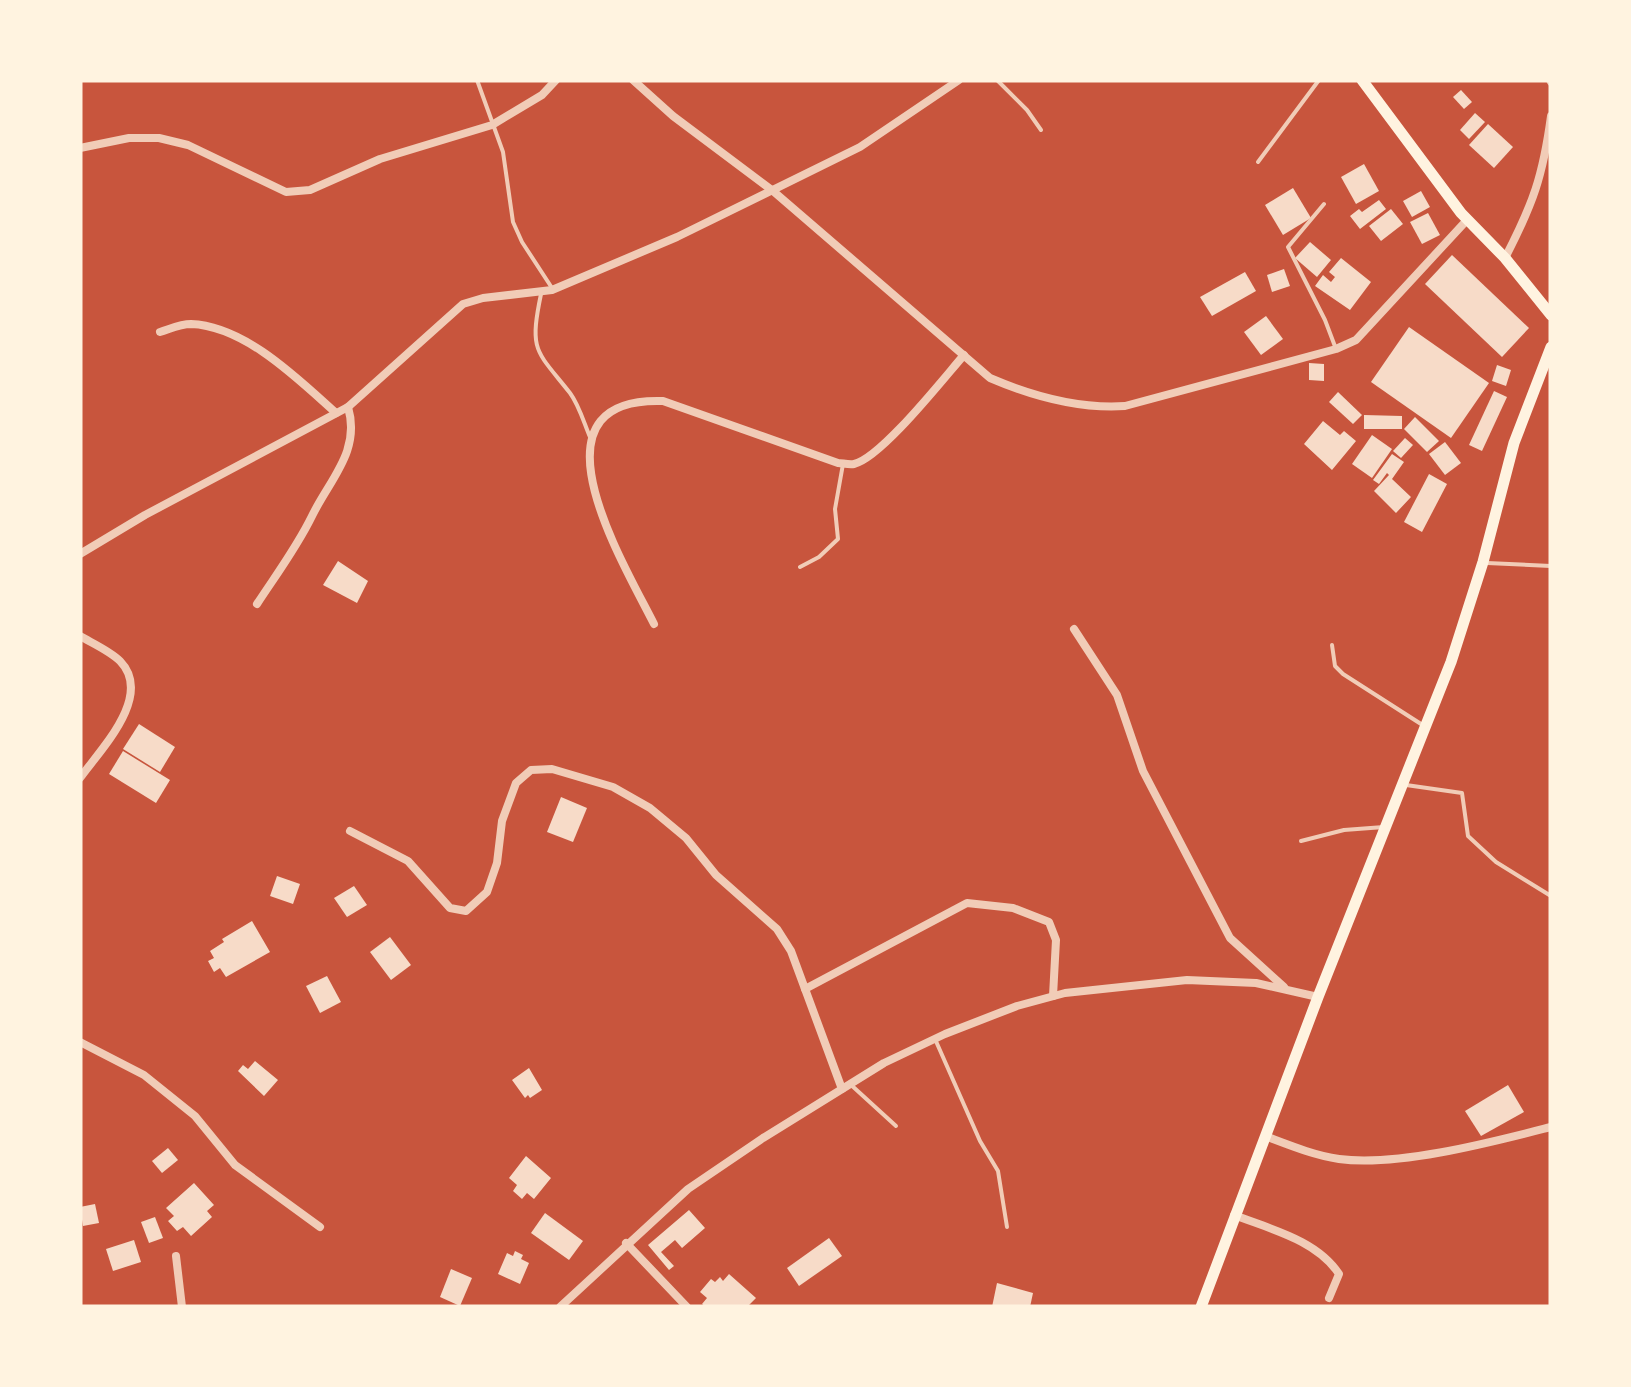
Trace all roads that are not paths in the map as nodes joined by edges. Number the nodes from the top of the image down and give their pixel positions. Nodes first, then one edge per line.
1 (476, 80) edge
2 (556, 80) edge
3 (633, 80) edge
4 (959, 80) edge
5 (998, 80) edge
6 (1320, 80) edge
7 (1362, 80) edge
8 (1551, 116) edge
9 (492, 126) junction
10 (1041, 130) dead end
11 (80, 148) edge
12 (1258, 162) dead end
13 (772, 191) junction
14 (1324, 204) dead end
15 (1467, 220) junction
16 (1505, 258) junction
17 (552, 290) junction
18 (542, 291) junction
19 (1551, 314) edge
20 (160, 332) dead end
21 (1551, 347) edge
22 (1336, 349) junction
23 (964, 355) junction
24 (348, 406) junction
25 (336, 413) junction
26 (590, 436) junction
27 (843, 464) junction
28 (80, 554) edge
29 (1482, 562) junction
30 (1551, 566) edge
31 (800, 567) dead end
32 (257, 604) dead end
33 (654, 624) dead end
34 (1074, 629) dead end
35 (80, 636) edge
36 (1332, 645) dead end
37 (1425, 726) junction
38 (80, 778) edge
39 (1402, 784) junction
40 (1384, 827) junction
41 (350, 831) dead end
42 (1301, 841) dead end
43 (1551, 896) edge
44 (1284, 987) junction
45 (806, 989) junction
46 (1054, 996) junction
47 (1318, 997) junction
48 (935, 1039) junction
49 (80, 1042) edge
50 (846, 1086) junction
51 (896, 1126) dead end
52 (1551, 1127) edge
53 (1265, 1136) junction
54 (1234, 1215) junction
55 (1007, 1226) dead end
56 (320, 1227) dead end
57 (626, 1243) junction
58 (176, 1256) dead end
59 (1329, 1298) dead end
60 (182, 1307) edge
61 (560, 1307) edge
62 (687, 1307) edge
63 (1201, 1307) edge

1 - 9 lane
2 - 9 street
3 - 13 street
4 - 13 street
5 - 10 lane
6 - 12 lane
7 - 15 main road
8 - 16 street
9 - 11 street
9 - 17 lane
13 - 17 street
13 - 23 street
14 - 22 lane
15 - 16 main road
15 - 22 street
16 - 19 main road
17 - 18 street
18 - 24 street
18 - 26 lane
20 - 25 street
21 - 29 main road
22 - 23 street
23 - 27 street
24 - 25 street
24 - 32 street
25 - 28 street
26 - 27 street
26 - 33 street
27 - 31 lane
29 - 30 lane
29 - 37 main road
34 - 44 street
35 - 38 street
36 - 37 lane
37 - 39 main road
39 - 40 main road
39 - 43 lane
40 - 42 lane
40 - 47 main road
41 - 45 street
44 - 46 street
44 - 47 street
45 - 46 street
45 - 50 street
46 - 48 street
47 - 53 main road
48 - 50 street
48 - 55 lane
49 - 56 street
50 - 51 lane
50 - 57 street
52 - 53 street
53 - 54 main road
54 - 59 street
54 - 63 main road
57 - 61 street
57 - 62 street
58 - 60 street

